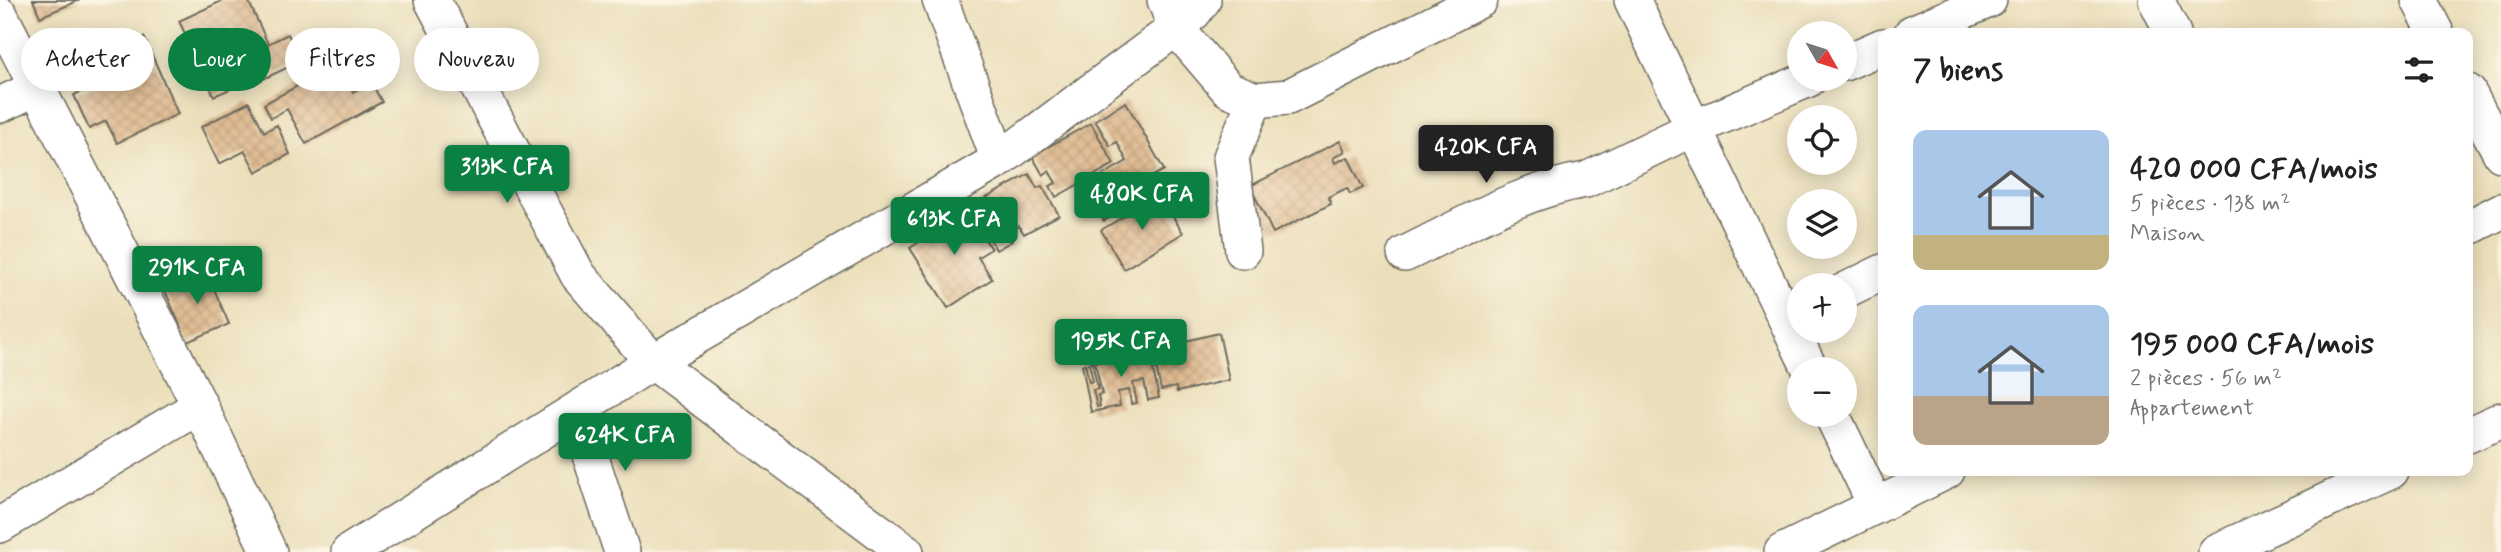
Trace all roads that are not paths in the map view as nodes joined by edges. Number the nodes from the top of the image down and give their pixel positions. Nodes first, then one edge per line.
1 (432, 0) edge
2 (940, 0) edge
3 (1203, 0) edge
4 (1480, 0) edge
5 (1632, 0) edge
6 (1989, 0) edge
7 (2156, 0) edge
8 (2419, 0) edge
9 (1171, 14) edge
10 (0, 15) edge
11 (1924, 28) edge
12 (2170, 28) edge
13 (2433, 28) edge
14 (1878, 48) edge
15 (1857, 57) edge
16 (21, 58) edge
17 (1787, 88) edge
18 (30, 91) edge
19 (38, 91) edge
20 (1255, 100) junction
21 (2473, 101) edge
22 (0, 105) edge
23 (1694, 128) junction
24 (2501, 153) edge
25 (999, 160) junction
26 (2501, 211) edge
27 (2473, 225) edge
28 (1243, 251) dead end
29 (1405, 254) dead end
30 (1878, 274) edge
31 (1857, 284) edge
32 (1787, 305) edge
33 (653, 362) junction
34 (200, 406) junction
35 (576, 412) junction
36 (2501, 420) edge
37 (1838, 427) edge
38 (2473, 433) edge
39 (1937, 476) edge
40 (2380, 476) edge
41 (1877, 506) junction
42 (0, 525) edge
43 (269, 552) edge
44 (349, 552) edge
45 (622, 552) edge
46 (906, 552) edge
47 (1782, 552) edge
48 (2216, 552) edge

1 - 33 street
2 - 25 street
3 - 9 street
4 - 20 street
5 - 23 street
6 - 11 street
7 - 12 street
8 - 13 street
9 - 20 street
9 - 25 street
10 - 16 street
14 - 15 street
17 - 23 street
18 - 22 street
19 - 34 street
20 - 28 street
21 - 24 street
23 - 29 street
23 - 32 street
25 - 33 street
26 - 27 street
30 - 31 street
33 - 35 street
33 - 46 street
34 - 42 street
34 - 43 street
35 - 44 street
35 - 45 street
36 - 38 street
37 - 41 street
39 - 41 street
40 - 48 street
41 - 47 street

